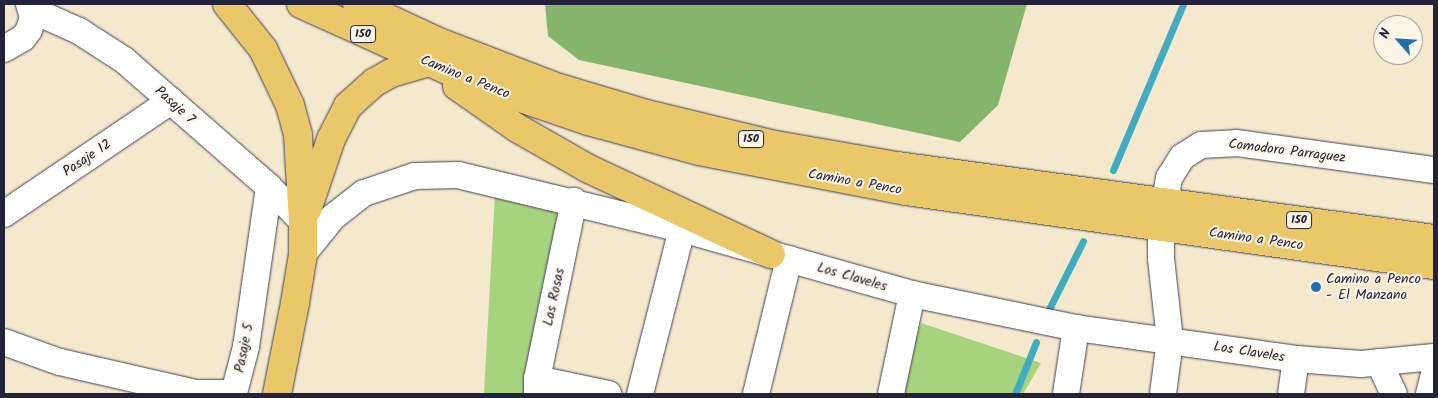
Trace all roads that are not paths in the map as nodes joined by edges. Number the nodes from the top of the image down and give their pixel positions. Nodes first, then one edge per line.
1 (227, 4) edge
2 (301, 4) edge
3 (357, 4) edge
4 (31, 7) edge
5 (4, 49) edge
6 (426, 63) junction
7 (171, 101) junction
8 (1434, 170) edge
9 (269, 187) junction
10 (574, 201) junction
11 (1163, 213) junction
12 (4, 214) edge
13 (303, 222) junction
14 (682, 229) junction
15 (1434, 239) edge
16 (303, 254) junction
17 (780, 257) junction
18 (1434, 265) edge
19 (912, 294) junction
20 (1076, 328) junction
21 (1170, 340) junction
22 (4, 342) edge
23 (1434, 358) edge
24 (1296, 359) junction
25 (1379, 362) junction
26 (1434, 374) edge
27 (537, 386) edge
28 (277, 394) edge
29 (608, 394) edge
30 (640, 394) edge
31 (756, 394) edge
32 (891, 394) edge
33 (1066, 394) edge
34 (1164, 394) edge
35 (1291, 394) edge
36 (1394, 394) edge
37 (1429, 394) edge

1 - 13 main road
2 - 6 main road, Camino a Penco / 150
3 - 11 main road, Camino a Penco / 150
4 - 5 street
4 - 7 street, Pasaje 7
6 - 11 main road, Camino a Penco / 150
6 - 13 main road
6 - 17 main road
7 - 9 street, Pasaje 7
7 - 12 street, Pasaje 12
8 - 11 street, Comodoro Parraguez
9 - 13 street, Pasaje 7
9 - 22 street, Pasaje 5
10 - 14 street, Los Claveles
10 - 16 street, Los Claveles
10 - 27 street, Las Rosas
11 - 15 main road, Camino a Penco / 150
11 - 18 main road, Camino a Penco / 150
11 - 21 street, Comodoro Parraguez
13 - 16 main road
14 - 17 street, Los Claveles
14 - 30 street
16 - 28 main road
17 - 19 street, Los Claveles
17 - 31 street
19 - 20 street, Los Claveles
19 - 32 street
20 - 21 street, Los Claveles
20 - 33 street
21 - 24 street, Los Claveles
21 - 34 street, Comodoro Parraguez
23 - 25 street, Los Claveles
24 - 25 street, Los Claveles
24 - 35 street
25 - 36 street
26 - 37 street
27 - 29 street

